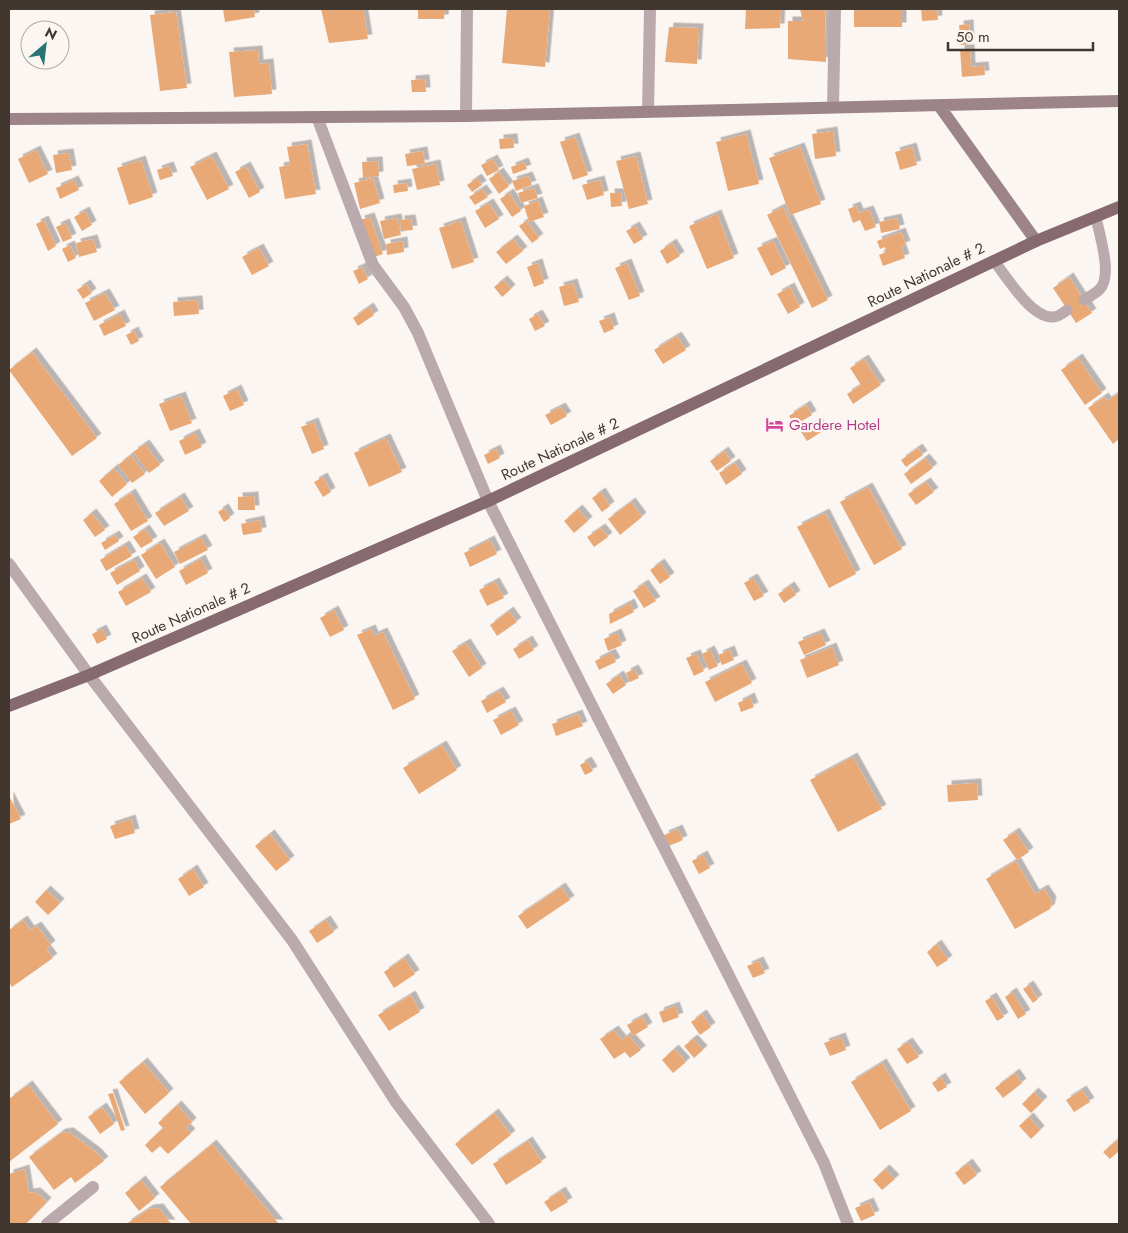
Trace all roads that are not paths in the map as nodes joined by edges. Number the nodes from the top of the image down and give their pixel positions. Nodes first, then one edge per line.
1 (467, 9) edge
2 (650, 9) edge
3 (835, 9) edge
4 (1119, 101) edge
5 (833, 106) junction
6 (940, 106) junction
7 (648, 111) junction
8 (466, 116) junction
9 (317, 117) junction
10 (9, 119) edge
11 (1119, 207) edge
12 (1096, 217) junction
13 (1036, 240) junction
14 (994, 261) junction
15 (1084, 300) dead end
16 (1067, 310) dead end
17 (488, 501) junction
18 (9, 564) edge
19 (89, 675) junction
20 (9, 706) edge
21 (93, 1186) dead end
22 (47, 1224) edge
23 (489, 1224) edge
24 (848, 1224) edge

1 - 8 street
2 - 7 street
3 - 5 street
4 - 6 main road
5 - 6 main road
5 - 7 main road
6 - 13 main road
7 - 8 main road
8 - 9 main road
9 - 10 main road
9 - 17 street
11 - 12 main road, Route Nationale # 2
12 - 13 main road, Route Nationale # 2
12 - 15 lane
13 - 14 main road, Route Nationale # 2
14 - 16 lane
14 - 17 main road, Route Nationale # 2
17 - 19 main road, Route Nationale # 2
17 - 24 street
18 - 19 street
19 - 20 main road, Route Nationale # 2
19 - 23 street
21 - 22 street

